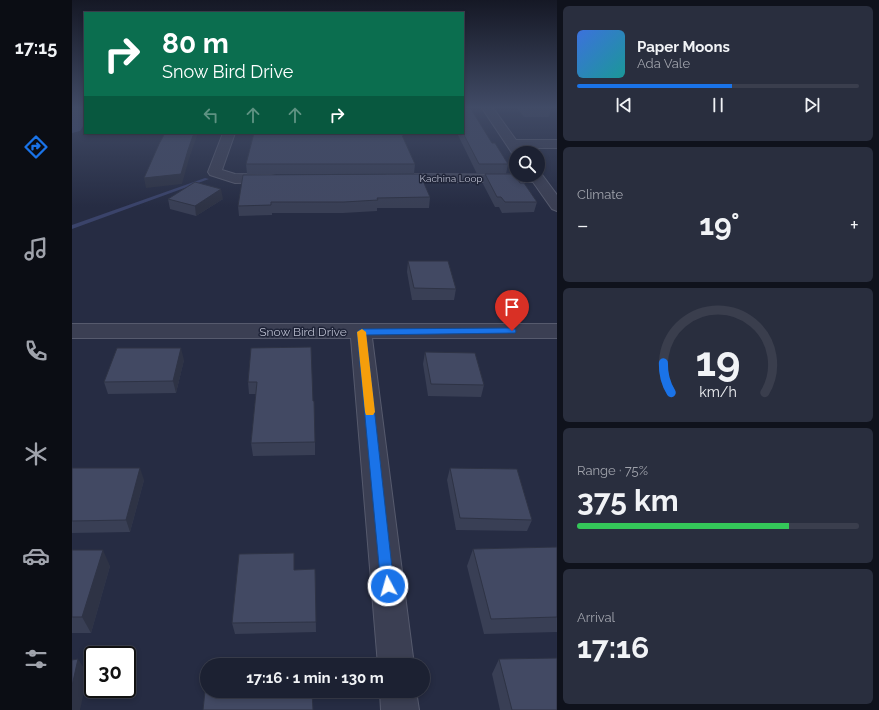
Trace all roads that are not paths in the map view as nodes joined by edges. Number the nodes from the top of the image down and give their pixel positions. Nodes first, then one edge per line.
1 (225, 141) edge
2 (557, 144) edge
3 (536, 146) edge
4 (509, 176) edge
5 (379, 178) edge
6 (285, 179) edge
7 (540, 182) edge
8 (557, 206) edge
9 (557, 331) edge
10 (361, 332) junction
11 (73, 333) edge
12 (395, 658) edge
13 (399, 698) edge
14 (400, 710) edge

1 - 6 street
2 - 3 street
4 - 5 street, Kachina Loop
7 - 8 street
9 - 10 street, Snow Bird Drive
10 - 11 street, Snow Bird Drive
10 - 12 street
13 - 14 street

